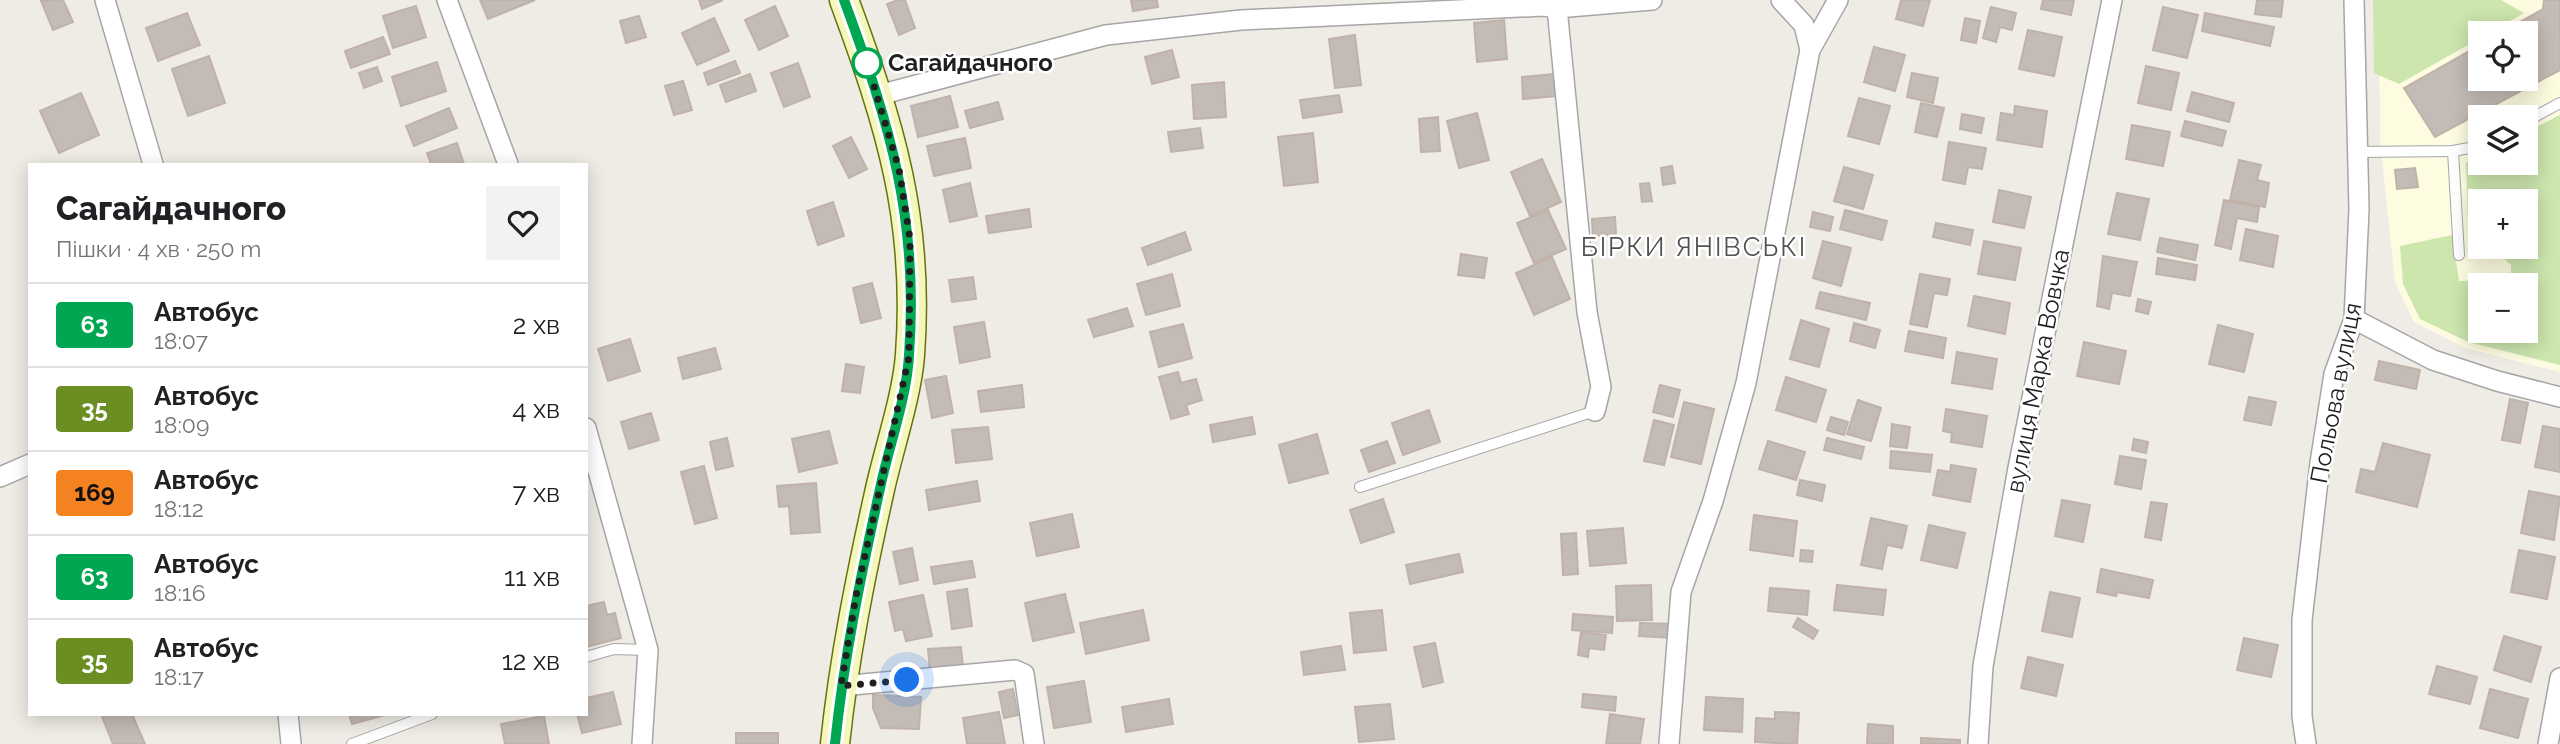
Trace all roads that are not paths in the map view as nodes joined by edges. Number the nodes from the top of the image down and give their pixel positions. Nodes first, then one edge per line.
1 (105, 0) edge
2 (447, 0) edge
3 (844, 0) edge
4 (1652, 0) edge
5 (1781, 0) edge
6 (1838, 0) edge
7 (2112, 0) edge
8 (2354, 0) edge
9 (1557, 8) junction
10 (1810, 50) junction
11 (879, 95) junction
12 (2560, 103) edge
13 (2538, 115) edge
14 (2468, 148) edge
15 (2453, 151) junction
16 (2358, 152) junction
17 (153, 163) edge
18 (508, 163) edge
19 (2459, 255) dead end
20 (2354, 319) junction
21 (2560, 397) edge
22 (1595, 411) joint
23 (588, 435) edge
24 (28, 465) edge
25 (0, 477) edge
26 (1360, 487) dead end
27 (648, 650) junction
28 (588, 656) edge
29 (2560, 678) edge
30 (841, 686) junction
31 (288, 716) edge
32 (427, 716) edge
33 (291, 744) edge
34 (352, 744) edge
35 (642, 744) edge
36 (835, 744) edge
37 (1034, 744) edge
38 (1669, 744) edge
39 (1978, 744) edge
40 (2306, 744) edge
41 (2548, 744) edge

1 - 17 street
2 - 18 street
3 - 11 main road
4 - 9 street
5 - 10 street
6 - 10 street
7 - 39 street, вулиця Марка Вовчка
8 - 16 street, Польова вулиця
9 - 11 street
9 - 22 street
10 - 38 street
11 - 30 main road
12 - 13 lane
14 - 15 lane
15 - 16 lane
15 - 19 lane
16 - 20 street, Польова вулиця
20 - 21 street
20 - 40 street, Польова вулиця
22 - 26 lane
23 - 27 street
24 - 25 street
27 - 28 lane
27 - 35 street
29 - 41 street
30 - 36 main road
30 - 37 street
31 - 33 street
32 - 34 lane

